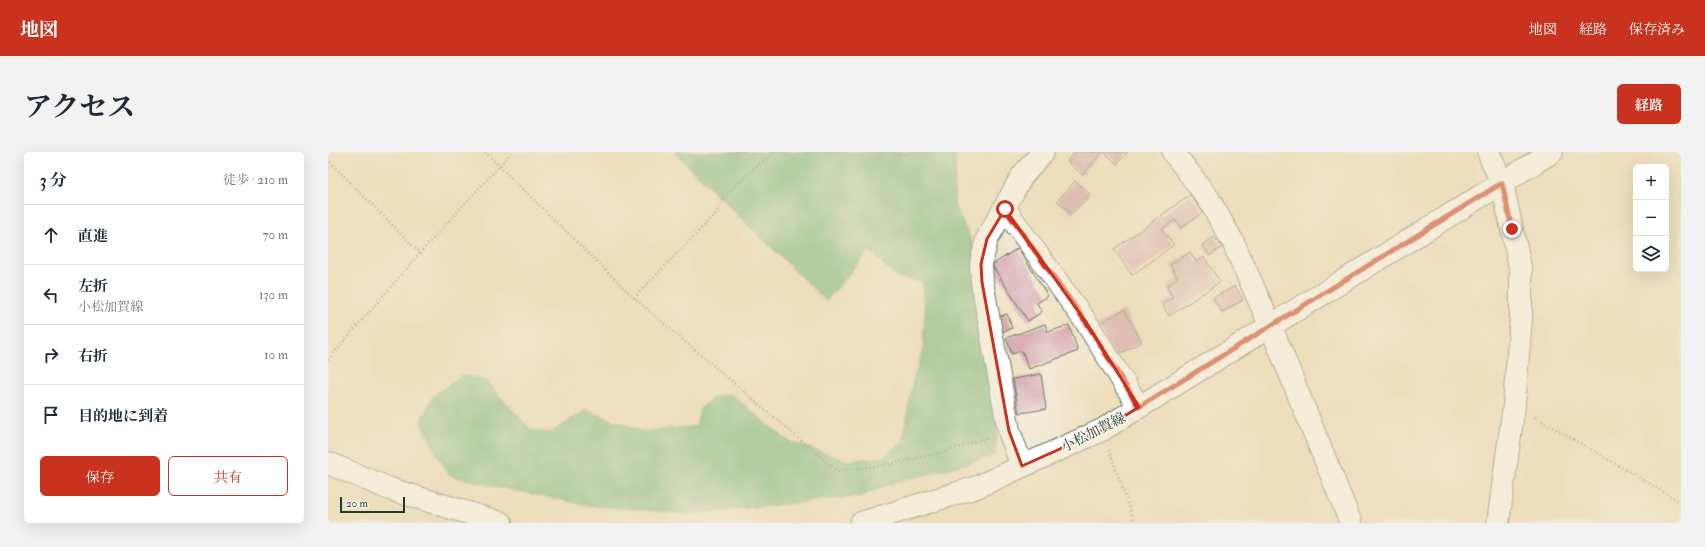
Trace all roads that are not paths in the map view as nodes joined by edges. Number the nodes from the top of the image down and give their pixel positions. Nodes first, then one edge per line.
1 (1043, 152) edge
2 (1173, 152) edge
3 (1488, 152) edge
4 (1552, 152) edge
5 (1502, 183) junction
6 (1005, 209) junction
7 (1271, 326) junction
8 (1139, 407) junction
9 (328, 464) edge
10 (1022, 466) junction
11 (501, 523) edge
12 (861, 523) edge
13 (1351, 523) edge
14 (1498, 523) edge

1 - 6 street
2 - 7 street
3 - 5 street
4 - 5 street, 小松加賀線
5 - 7 street, 小松加賀線
5 - 14 street
6 - 8 street
6 - 10 street
7 - 8 street, 小松加賀線
7 - 13 street
8 - 10 street, 小松加賀線
9 - 11 street
10 - 12 street, 小松加賀線

